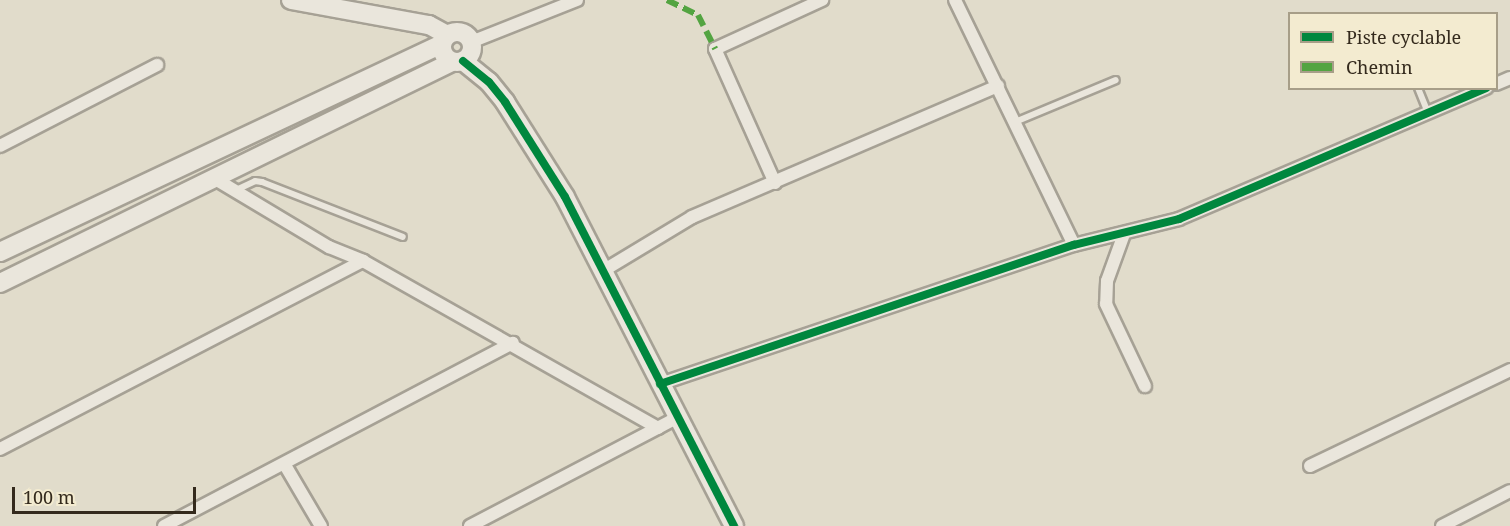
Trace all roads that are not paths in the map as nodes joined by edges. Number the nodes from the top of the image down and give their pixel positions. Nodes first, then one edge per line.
1 (291, 0) edge
2 (577, 0) edge
3 (822, 0) edge
4 (955, 0) edge
5 (445, 40) junction
6 (471, 42) junction
7 (458, 62) junction
8 (157, 65) dead end
9 (1116, 80) dead end
10 (998, 86) junction
11 (1419, 90) edge
12 (1481, 90) edge
13 (1428, 113) junction
14 (1014, 122) junction
15 (0, 146) edge
16 (217, 180) junction
17 (775, 183) junction
18 (234, 191) junction
19 (1124, 234) junction
20 (403, 237) dead end
21 (1074, 245) junction
22 (0, 252) edge
23 (363, 261) junction
24 (601, 272) junction
25 (0, 283) edge
26 (513, 343) junction
27 (1510, 370) edge
28 (660, 384) junction
29 (1145, 386) dead end
30 (677, 418) junction
31 (658, 428) junction
32 (0, 449) edge
33 (285, 465) junction
34 (1310, 466) dead end
35 (1510, 491) edge
36 (164, 526) edge
37 (321, 526) edge
38 (470, 526) edge
39 (734, 526) edge
40 (1442, 526) edge

1 - 5 street
2 - 6 street
3 - 17 street
4 - 10 street
5 - 6 street
5 - 7 street
5 - 22 street
6 - 7 street
7 - 16 street
7 - 24 street
8 - 15 street
9 - 14 lane
10 - 14 street
10 - 17 street
11 - 13 lane
12 - 13 street
13 - 19 street
14 - 21 street
16 - 18 street
16 - 25 street
17 - 24 street
18 - 20 lane
18 - 23 street
19 - 21 street
19 - 29 street
21 - 28 street
23 - 26 street
23 - 32 street
24 - 28 street
26 - 31 street
26 - 33 street
27 - 34 street
28 - 30 street
30 - 31 street
30 - 39 street
31 - 38 street
33 - 36 street
33 - 37 street
35 - 40 street

